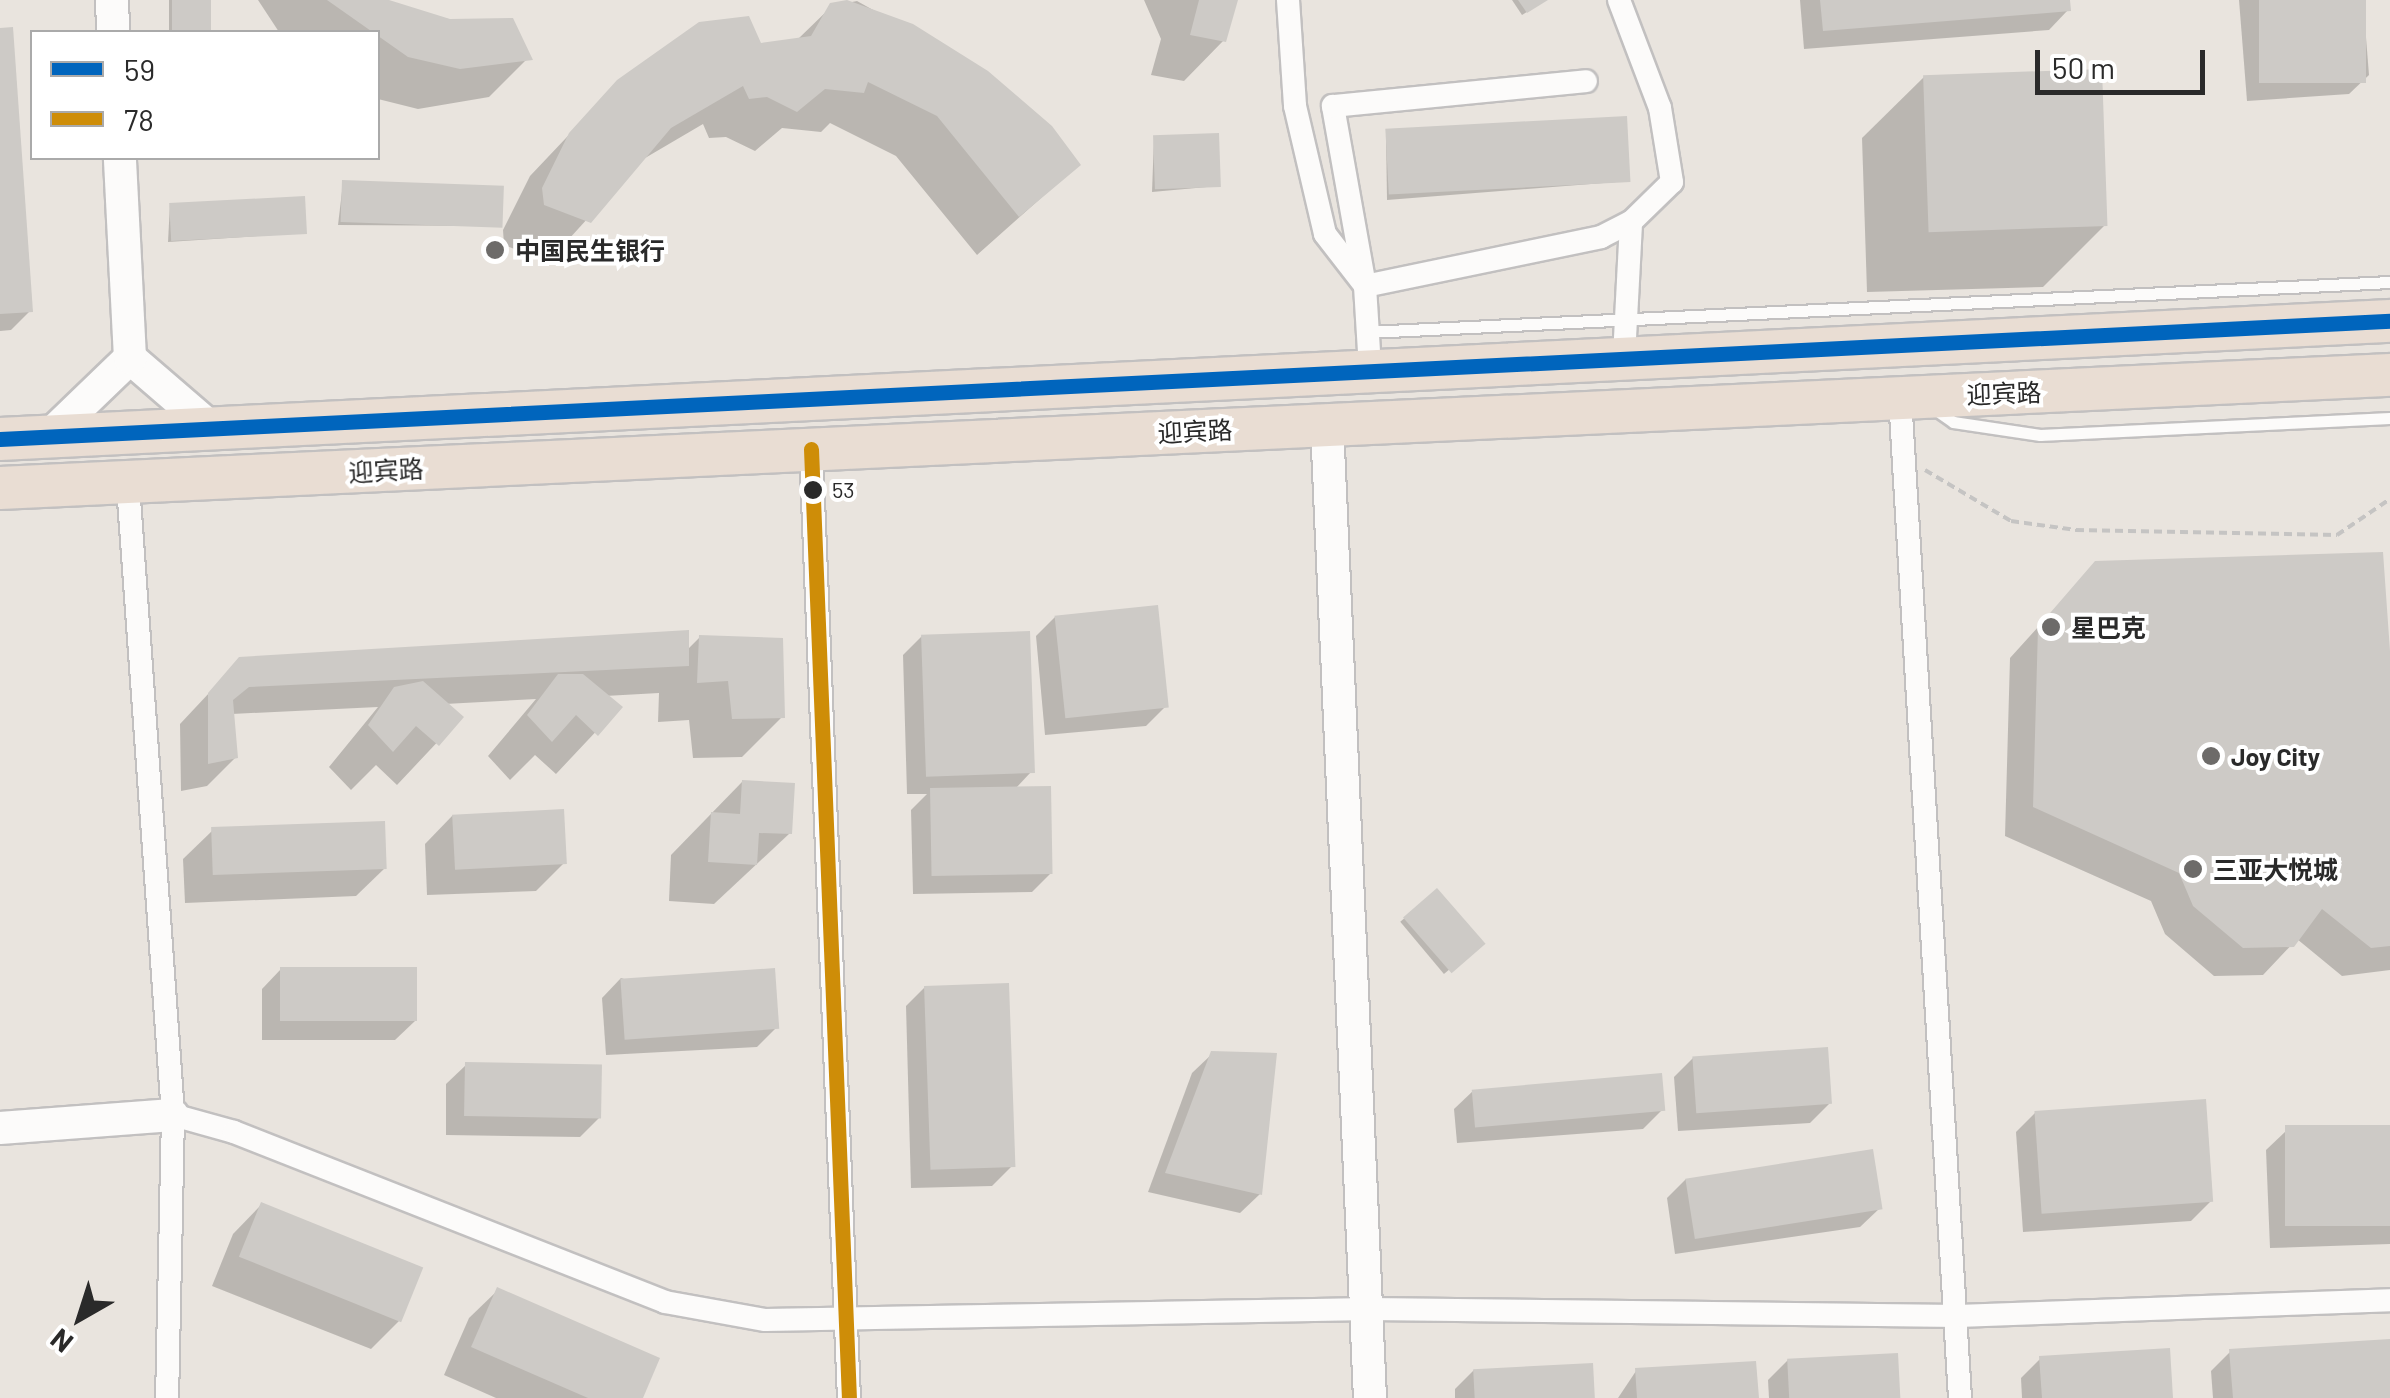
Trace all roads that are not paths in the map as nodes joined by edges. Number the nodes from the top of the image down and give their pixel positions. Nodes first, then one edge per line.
1 (112, 0) edge
2 (1288, 0) edge
3 (1619, 0) edge
4 (113, 30) edge
5 (1586, 81) dead end
6 (1295, 106) junction
7 (1333, 106) junction
8 (120, 160) edge
9 (1631, 222) junction
10 (2390, 282) edge
11 (1365, 286) junction
12 (2390, 321) edge
13 (1624, 339) junction
14 (1369, 350) junction
15 (130, 358) junction
16 (2390, 376) edge
17 (1908, 397) junction
18 (392, 418) junction
19 (2390, 418) edge
20 (1327, 424) junction
21 (211, 428) junction
22 (49, 436) junction
23 (0, 439) edge
24 (811, 449) junction
25 (396, 469) junction
26 (128, 485) junction
27 (0, 488) edge
28 (174, 1115) junction
29 (0, 1128) edge
30 (2390, 1300) edge
31 (1368, 1309) junction
32 (1958, 1316) junction
33 (850, 1317) junction
34 (167, 1398) edge
35 (849, 1398) edge
36 (1370, 1398) edge
37 (1960, 1398) edge

1 - 4 street
2 - 6 street
3 - 9 street
5 - 7 street
6 - 7 street
6 - 11 street
7 - 11 street
8 - 15 street
9 - 11 street
9 - 13 street
10 - 13 lane
11 - 14 street
12 - 13 highway, 迎宾路
13 - 14 highway, 迎宾路
14 - 18 highway, 迎宾路
15 - 21 street
15 - 22 street
16 - 17 highway, 迎宾路
17 - 19 lane
17 - 20 highway, 迎宾路
17 - 32 street
18 - 21 highway, 迎宾路
18 - 25 highway
20 - 24 highway, 迎宾路
20 - 31 street
21 - 22 highway, 迎宾路
22 - 23 highway, 迎宾路
24 - 25 highway, 迎宾路
24 - 33 street
25 - 26 highway, 迎宾路
26 - 27 highway, 迎宾路
26 - 28 street
28 - 29 street
28 - 33 street
28 - 34 street
30 - 32 street
31 - 32 street
31 - 33 street
31 - 36 street
32 - 37 street
33 - 35 street

